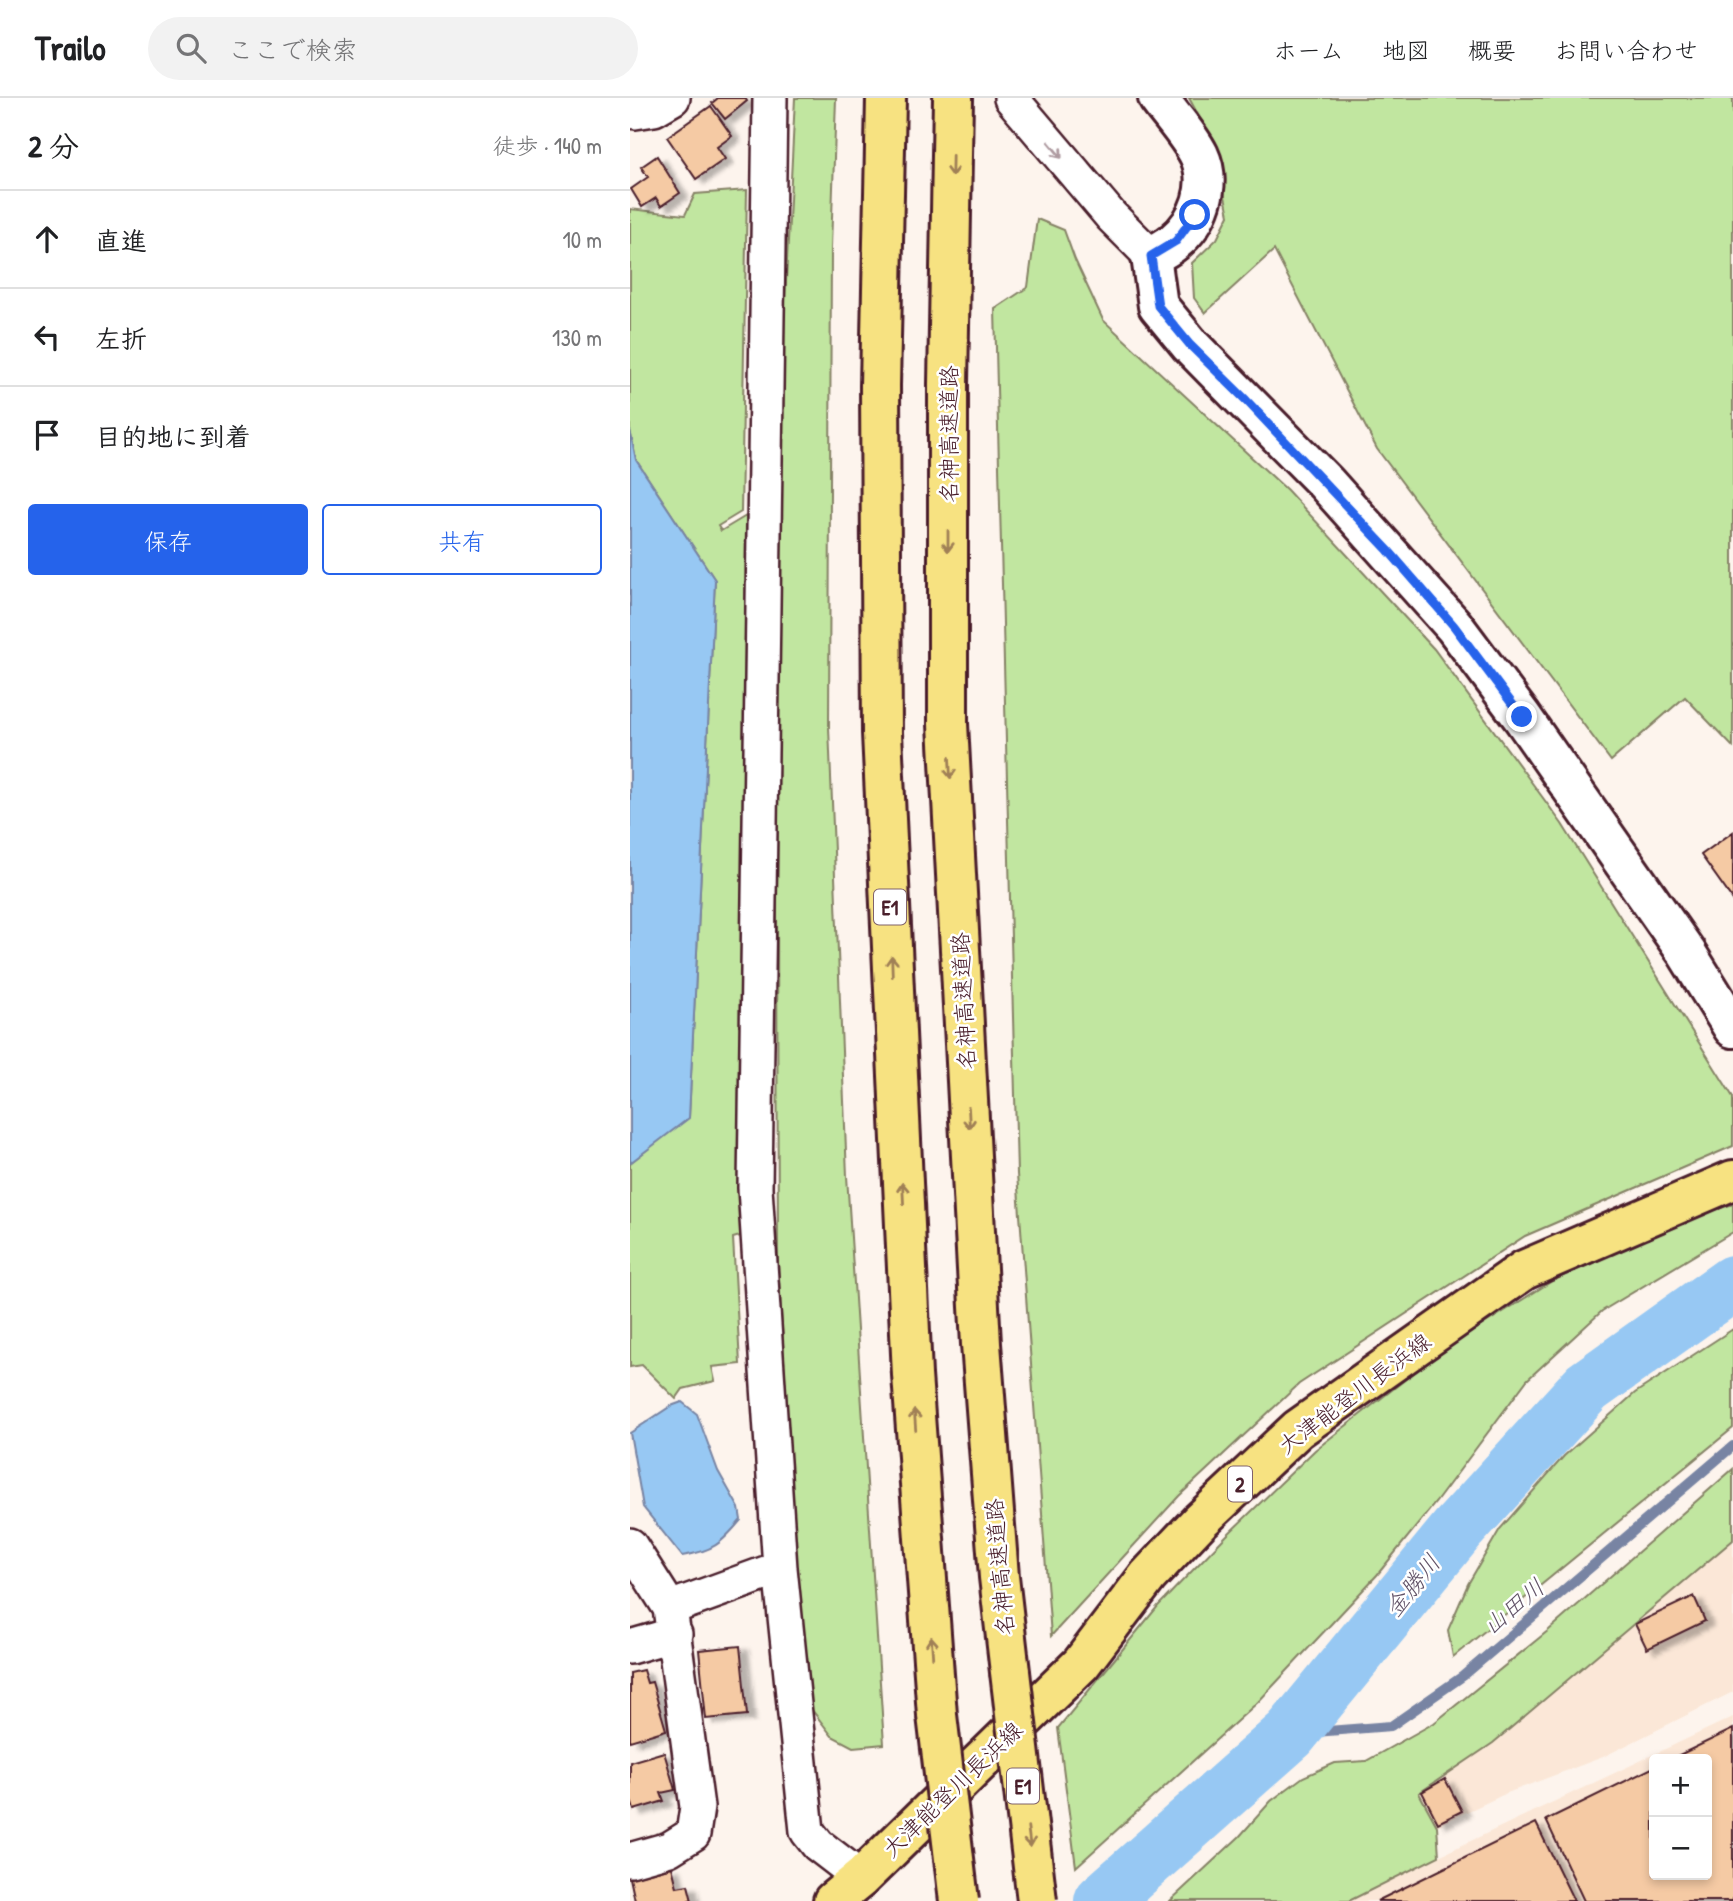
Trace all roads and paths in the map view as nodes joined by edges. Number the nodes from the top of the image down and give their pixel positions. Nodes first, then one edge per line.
1 (673, 98) edge
2 (770, 98) edge
3 (886, 98) edge
4 (953, 98) edge
5 (1011, 98) edge
6 (1158, 98) edge
7 (632, 110) edge
8 (1151, 256) junction
9 (1733, 1028) edge
10 (1733, 1180) edge
11 (630, 1545) edge
12 (780, 1567) junction
13 (673, 1621) junction
14 (630, 1647) edge
15 (630, 1860) edge
16 (847, 1889) edge
17 (959, 1901) edge
18 (1037, 1901) edge

1 - 7 street
2 - 12 street
17 -> 3 main road, E1, bridge
4 -> 18 main road, 名神高速道路 / E1, bridge
5 -> 8 street
6 - 8 street
8 - 9 street
10 - 16 main road, 大津能登川長浜線 / 2
11 - 13 street
12 - 13 street
12 - 16 street
13 - 14 street
13 - 15 street

